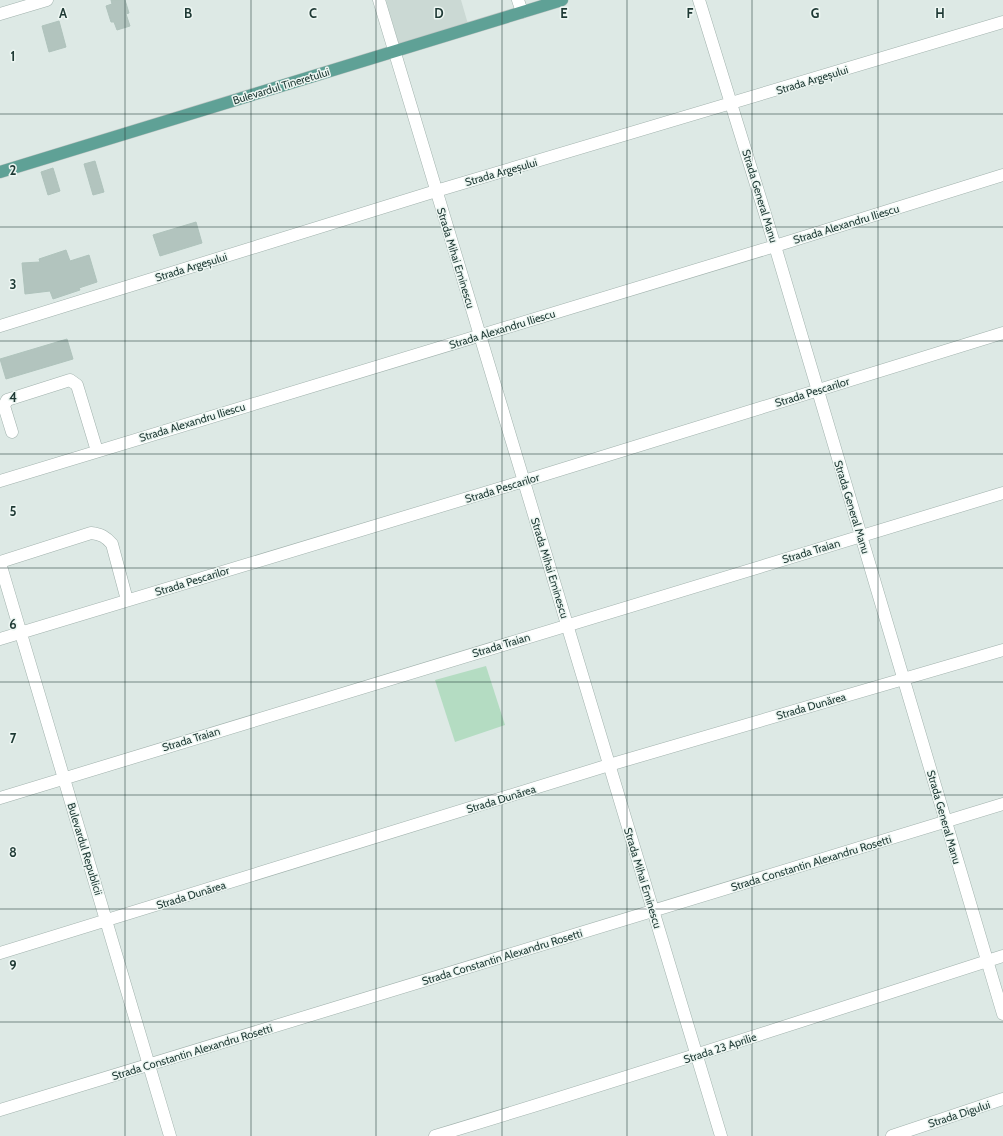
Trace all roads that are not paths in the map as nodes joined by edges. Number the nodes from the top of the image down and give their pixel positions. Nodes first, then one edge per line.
1 (47, 0) edge
2 (379, 0) edge
3 (518, 0) edge
4 (562, 0) edge
5 (700, 0) edge
6 (522, 12) junction
7 (0, 14) edge
8 (1003, 22) edge
9 (394, 52) junction
10 (732, 104) junction
11 (0, 172) edge
12 (1003, 175) edge
13 (436, 191) junction
14 (775, 246) junction
15 (0, 326) edge
16 (1003, 333) edge
17 (479, 335) junction
18 (818, 390) junction
19 (12, 432) dead end
20 (97, 451) junction
21 (0, 481) edge
22 (524, 481) junction
23 (1003, 494) edge
24 (861, 536) junction
25 (0, 562) edge
26 (127, 600) junction
27 (567, 625) junction
28 (21, 632) junction
29 (0, 639) edge
30 (1003, 650) edge
31 (903, 679) junction
32 (609, 765) junction
33 (64, 778) junction
34 (0, 798) edge
35 (1003, 804) edge
36 (946, 822) junction
37 (653, 911) junction
38 (107, 921) junction
39 (0, 953) edge
40 (1003, 956) edge
41 (987, 961) junction
42 (1003, 1014) edge
43 (697, 1056) junction
44 (149, 1065) junction
45 (1003, 1100) edge
46 (0, 1110) edge
47 (170, 1136) edge
48 (435, 1136) edge
49 (721, 1136) edge
50 (892, 1136) edge

1 - 7 street
2 - 9 street, Strada Mihai Eminescu
3 - 6 street
4 - 6 main road, Bulevardul Tineretului
5 - 10 street, Strada General Manu
6 - 9 main road, Bulevardul Tineretului
8 - 10 street, Strada Argeșului
9 - 11 main road, Bulevardul Tineretului
9 - 13 street, Strada Mihai Eminescu
10 - 13 street, Strada Argeșului
10 - 14 street, Strada General Manu
12 - 14 street, Strada Alexandru Iliescu
13 - 15 street, Strada Argeșului
13 - 17 street, Strada Mihai Eminescu
14 - 17 street, Strada Alexandru Iliescu
14 - 18 street, Strada General Manu
16 - 18 street, Strada Pescarilor
17 - 20 street, Strada Alexandru Iliescu
17 - 22 street, Strada Mihai Eminescu
18 - 22 street, Strada Pescarilor
18 - 24 street, Strada General Manu
19 - 20 street
20 - 21 street, Strada Alexandru Iliescu
22 - 26 street, Strada Pescarilor
22 - 27 street, Strada Mihai Eminescu
23 - 24 street, Strada Traian
24 - 27 street, Strada Traian
24 - 31 street, Strada General Manu
25 - 26 street
25 - 28 street, Bulevardul Republicii
26 - 28 street, Strada Pescarilor
27 - 32 street, Strada Mihai Eminescu
27 - 33 street, Strada Traian
28 - 29 street, Strada Pescarilor
28 - 33 street, Bulevardul Republicii
30 - 31 street, Strada Dunărea
31 - 32 street, Strada Dunărea
31 - 36 street, Strada General Manu
32 - 37 street, Strada Mihai Eminescu
32 - 38 street, Strada Dunărea
33 - 34 street, Strada Traian
33 - 38 street, Bulevardul Republicii
35 - 36 street, Strada Constantin Alexandru Rosetti
36 - 37 street, Strada Constantin Alexandru Rosetti
36 - 41 street, Strada General Manu
37 - 43 street, Strada Mihai Eminescu
37 - 44 street, Strada Constantin Alexandru Rosetti
38 - 39 street, Strada Dunărea
38 - 44 street, Bulevardul Republicii
40 - 41 street, Strada 23 Aprilie
41 - 42 street, Strada General Manu
41 - 43 street, Strada 23 Aprilie
43 - 48 street, Strada 23 Aprilie
43 - 49 street, Strada Mihai Eminescu
44 - 46 street, Strada Constantin Alexandru Rosetti
44 - 47 street, Bulevardul Republicii
45 - 50 street, Strada Digului

